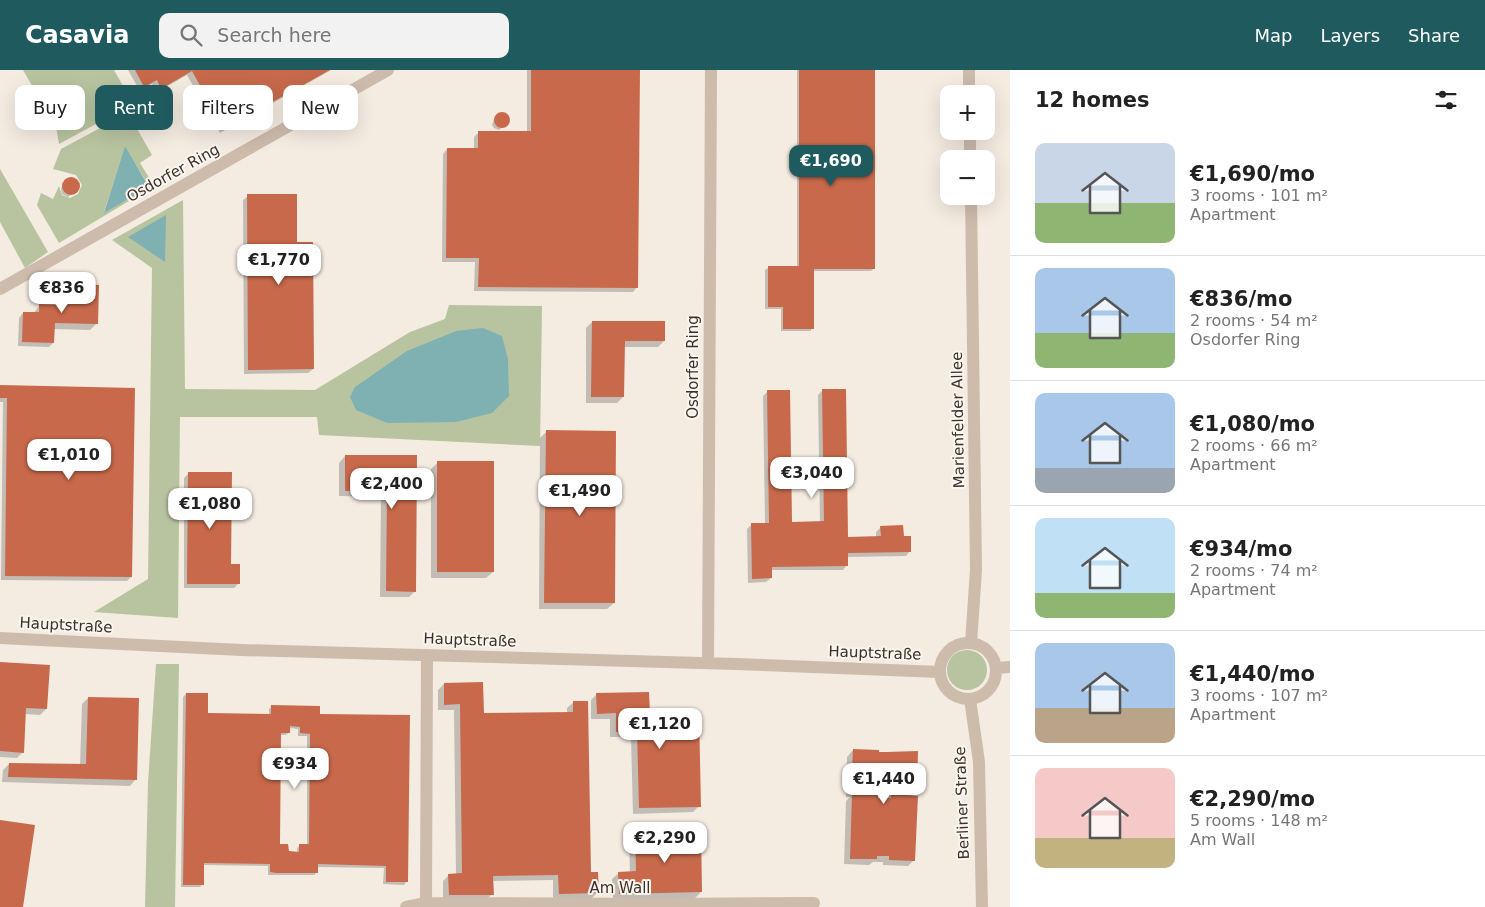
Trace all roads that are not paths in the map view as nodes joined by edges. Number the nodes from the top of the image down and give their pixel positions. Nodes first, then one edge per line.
1 (388, 70) edge
2 (711, 70) edge
3 (969, 70) edge
4 (969, 85) edge
5 (971, 205) edge
6 (0, 289) edge
7 (0, 638) edge
8 (971, 643) junction
9 (427, 655) junction
10 (708, 664) junction
11 (1010, 667) edge
12 (996, 668) junction
13 (940, 672) junction
14 (970, 698) junction
15 (814, 903) dead end
16 (426, 904) junction
17 (406, 907) edge
18 (982, 907) edge

1 - 6 street, Osdorfer Ring
2 - 10 street, Osdorfer Ring
3 - 4 street
5 - 8 street, Marienfelder Allee
7 - 9 street, Hauptstraße
8 - 12 street
8 - 13 street
9 - 10 street, Hauptstraße
9 - 16 street
10 - 13 street, Hauptstraße
11 - 12 street
12 - 14 street
13 - 14 street
14 - 18 street, Berliner Straße
15 - 16 street, Am Wall
16 - 17 street, Am Wall

